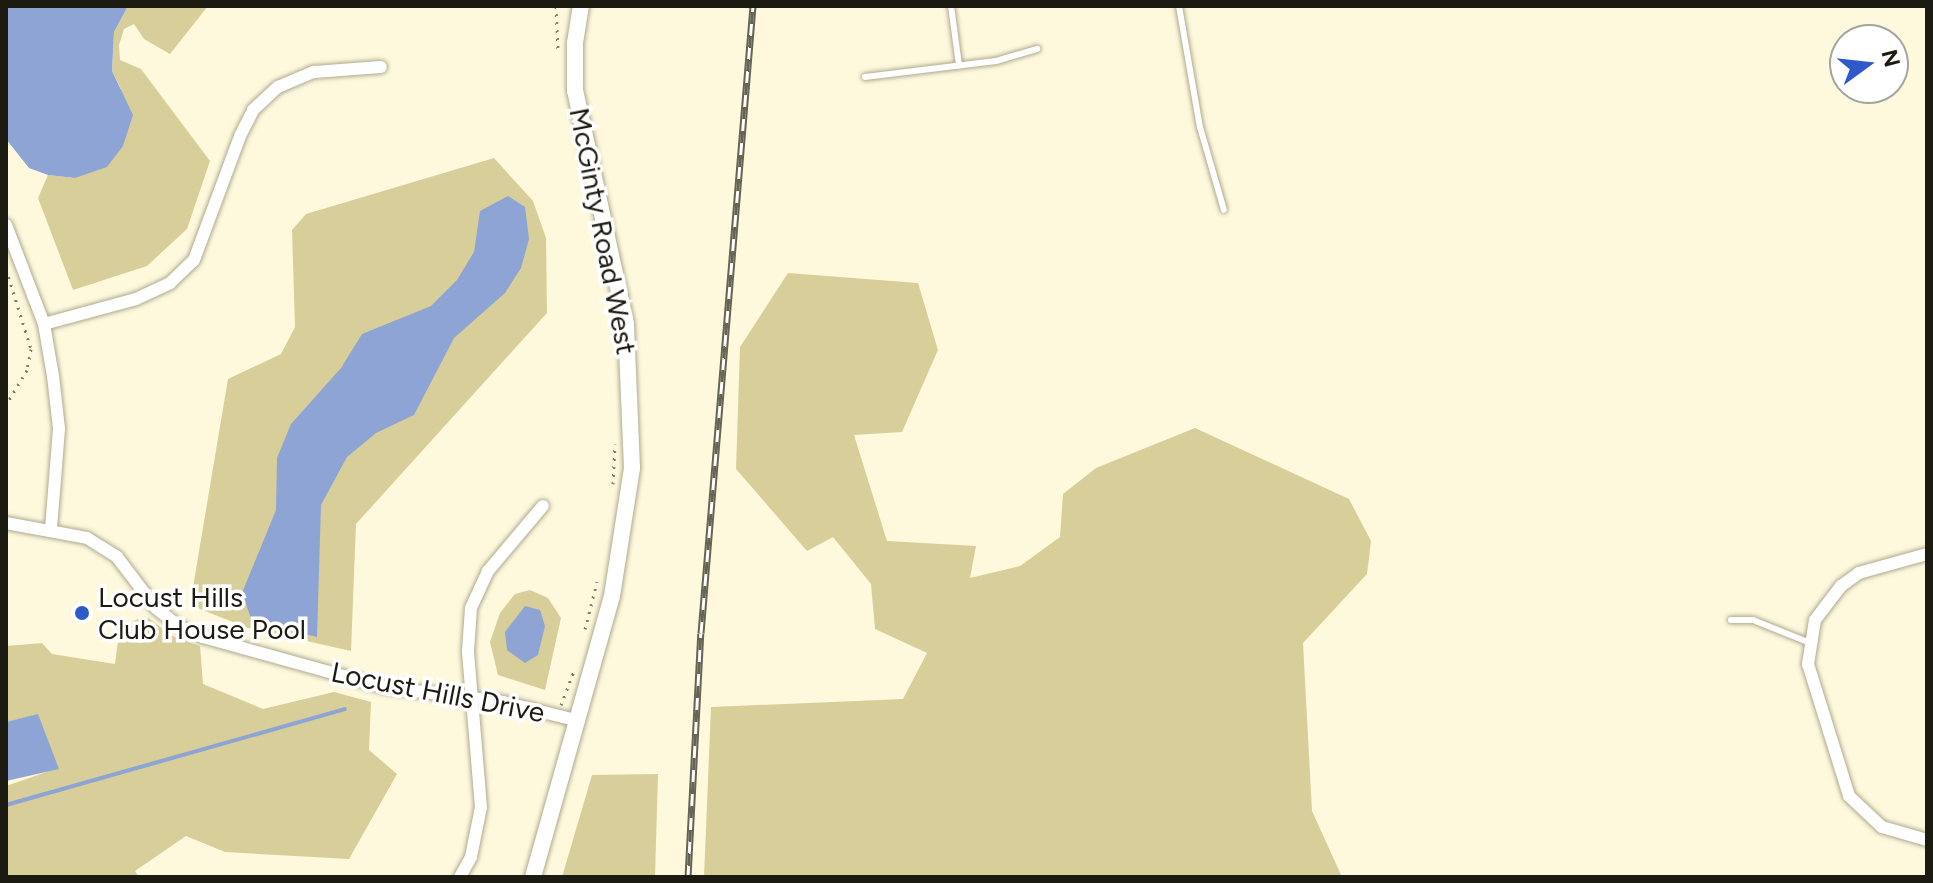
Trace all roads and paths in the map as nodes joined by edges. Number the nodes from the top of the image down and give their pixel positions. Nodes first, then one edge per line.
1 (556, 6) edge
2 (581, 6) edge
3 (951, 6) edge
4 (1179, 6) edge
5 (1037, 49) dead end
6 (558, 53) dead end
7 (959, 65) junction
8 (381, 67) dead end
9 (865, 77) dead end
10 (1224, 210) dead end
11 (6, 225) edge
12 (6, 269) edge
13 (44, 324) junction
14 (6, 405) edge
15 (615, 437) dead end
16 (612, 493) dead end
17 (543, 506) dead end
18 (6, 523) edge
19 (51, 528) junction
20 (1927, 554) edge
21 (599, 578) dead end
22 (1731, 620) dead end
23 (584, 635) dead end
24 (1808, 642) junction
25 (577, 664) dead end
26 (473, 701) junction
27 (559, 716) junction
28 (579, 721) junction
29 (1927, 840) edge
30 (460, 877) edge
31 (533, 877) edge

1 - 6 path
2 - 28 main road, McGinty Road West
3 - 7 lane
4 - 10 lane
5 - 7 lane
7 - 9 lane
8 - 13 street
11 - 13 street
12 - 14 path
13 - 19 street
15 - 16 path
17 - 26 street
18 - 19 street, Locust Hills Drive
19 - 26 street, Locust Hills Drive
20 - 24 street
21 - 23 path
22 - 24 lane
24 - 29 street
25 - 27 path
26 - 27 street, Locust Hills Drive
26 - 30 street
27 - 28 street, Locust Hills Drive
28 - 31 main road, McGinty Road West

